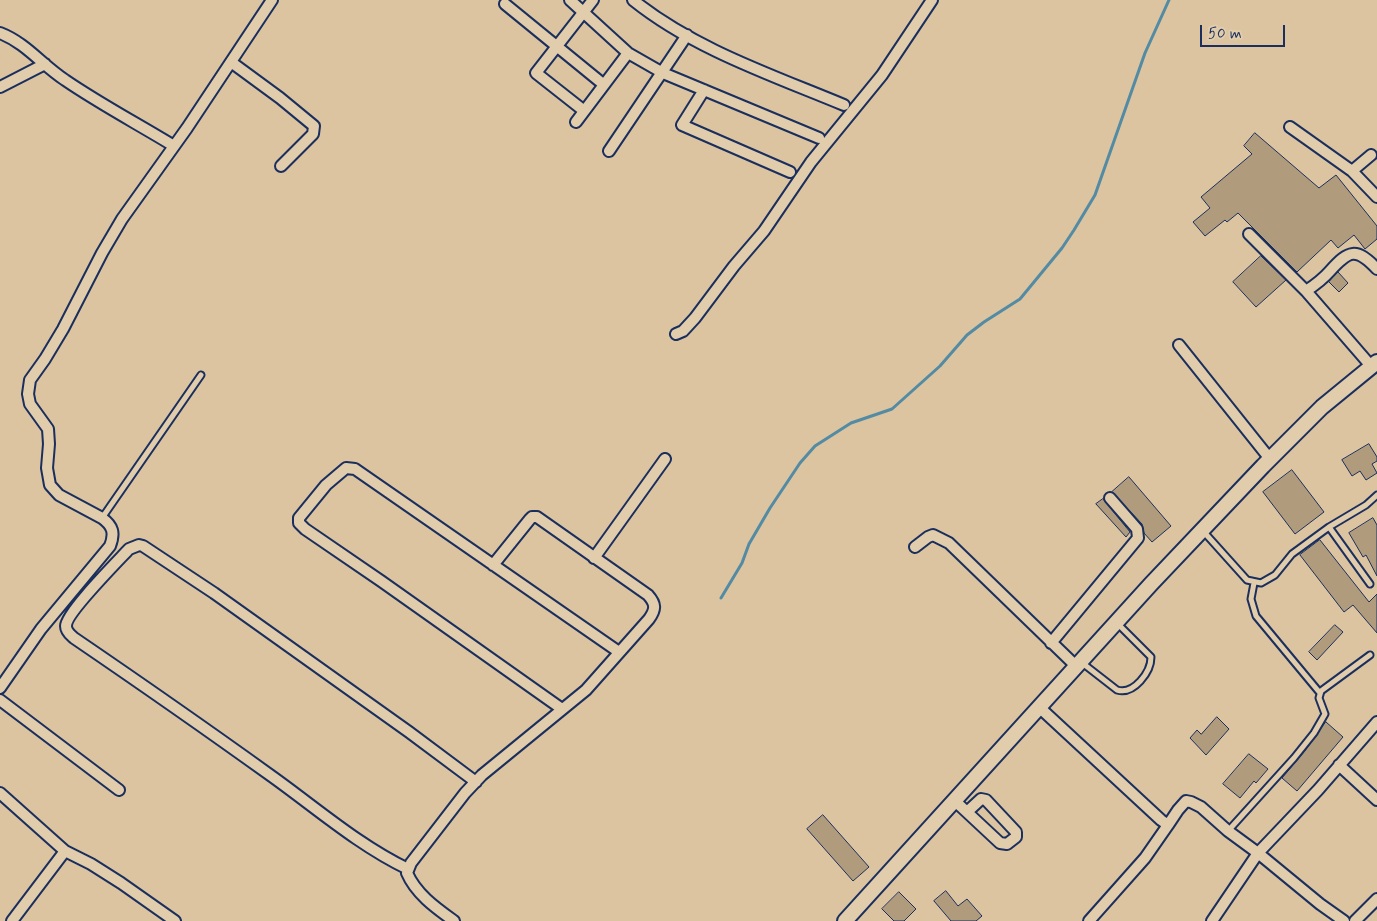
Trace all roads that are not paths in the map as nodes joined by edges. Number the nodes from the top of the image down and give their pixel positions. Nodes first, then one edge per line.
1 (272, 0) edge
2 (570, 0) edge
3 (593, 0) edge
4 (633, 0) edge
5 (932, 0) edge
6 (505, 4) dead end
7 (584, 12) junction
8 (0, 33) edge
9 (687, 35) junction
10 (556, 47) junction
11 (628, 53) junction
12 (231, 62) junction
13 (45, 64) junction
14 (663, 73) junction
15 (603, 84) junction
16 (0, 87) edge
17 (704, 90) junction
18 (844, 105) dead end
19 (584, 110) junction
20 (576, 122) dead end
21 (1290, 127) dead end
22 (819, 138) dead end
23 (174, 146) junction
24 (609, 151) dead end
25 (1371, 155) dead end
26 (281, 166) dead end
27 (1352, 171) junction
28 (790, 172) dead end
29 (1377, 197) edge
30 (1249, 234) dead end
31 (1377, 269) edge
32 (1306, 292) junction
33 (676, 334) dead end
34 (1179, 345) dead end
35 (1374, 364) edge
36 (201, 375) dead end
37 (665, 459) dead end
38 (1270, 459) junction
39 (1377, 495) edge
40 (1110, 498) dead end
41 (102, 518) junction
42 (1329, 528) junction
43 (1202, 531) junction
44 (915, 547) dead end
45 (594, 558) junction
46 (494, 565) junction
47 (1254, 583) junction
48 (1370, 584) dead end
49 (1116, 623) junction
50 (1051, 642) junction
51 (618, 652) junction
52 (1370, 655) dead end
53 (1079, 665) junction
54 (0, 688) edge
55 (1320, 692) junction
56 (0, 700) edge
57 (1039, 707) junction
58 (562, 709) junction
59 (1377, 722) edge
60 (1339, 765) junction
61 (476, 782) junction
62 (119, 790) dead end
63 (0, 793) edge
64 (1377, 800) edge
65 (955, 801) junction
66 (966, 812) junction
67 (1168, 825) junction
68 (1228, 831) junction
69 (65, 851) junction
70 (1258, 853) junction
71 (408, 869) junction
72 (1377, 899) edge
73 (12, 921) edge
74 (175, 921) edge
75 (454, 921) edge
76 (845, 921) edge
77 (1088, 921) edge
78 (1212, 921) edge
79 (1344, 921) edge
80 (1355, 921) edge

1 - 12 street
2 - 7 street
3 - 7 street
4 - 9 street
5 - 33 street
6 - 10 street
7 - 10 street
7 - 11 street
8 - 13 street
9 - 14 street
9 - 18 street
10 - 15 street
10 - 19 street
11 - 14 street
11 - 15 street
12 - 23 street
12 - 26 street
13 - 16 street
13 - 23 street
14 - 17 street
14 - 24 street
15 - 19 street
17 - 22 street
17 - 28 street
19 - 20 street
21 - 27 street
23 - 41 street
25 - 27 street
27 - 29 street
30 - 32 street
31 - 32 street
32 - 35 street
34 - 38 street
35 - 38 street
36 - 41 lane
37 - 45 street
38 - 43 street
39 - 42 lane
40 - 50 street
41 - 54 street
42 - 47 lane
42 - 48 lane
43 - 47 lane
43 - 49 street
44 - 50 street
45 - 46 street
45 - 51 street
46 - 51 street
46 - 58 street
47 - 55 lane
49 - 53 street
49 - 53 lane
50 - 53 street
51 - 58 street
52 - 55 lane
53 - 57 street
55 - 68 lane
56 - 62 street
57 - 65 street
57 - 67 street
58 - 61 street
59 - 60 street
60 - 64 street
60 - 70 street
61 - 71 street
61 - 71 street
63 - 69 street
65 - 66 street
65 - 76 street
66 - 66 street
67 - 68 street
67 - 77 street
68 - 70 street
69 - 73 street
69 - 74 street
70 - 78 street
70 - 79 street
71 - 75 street
72 - 80 street

